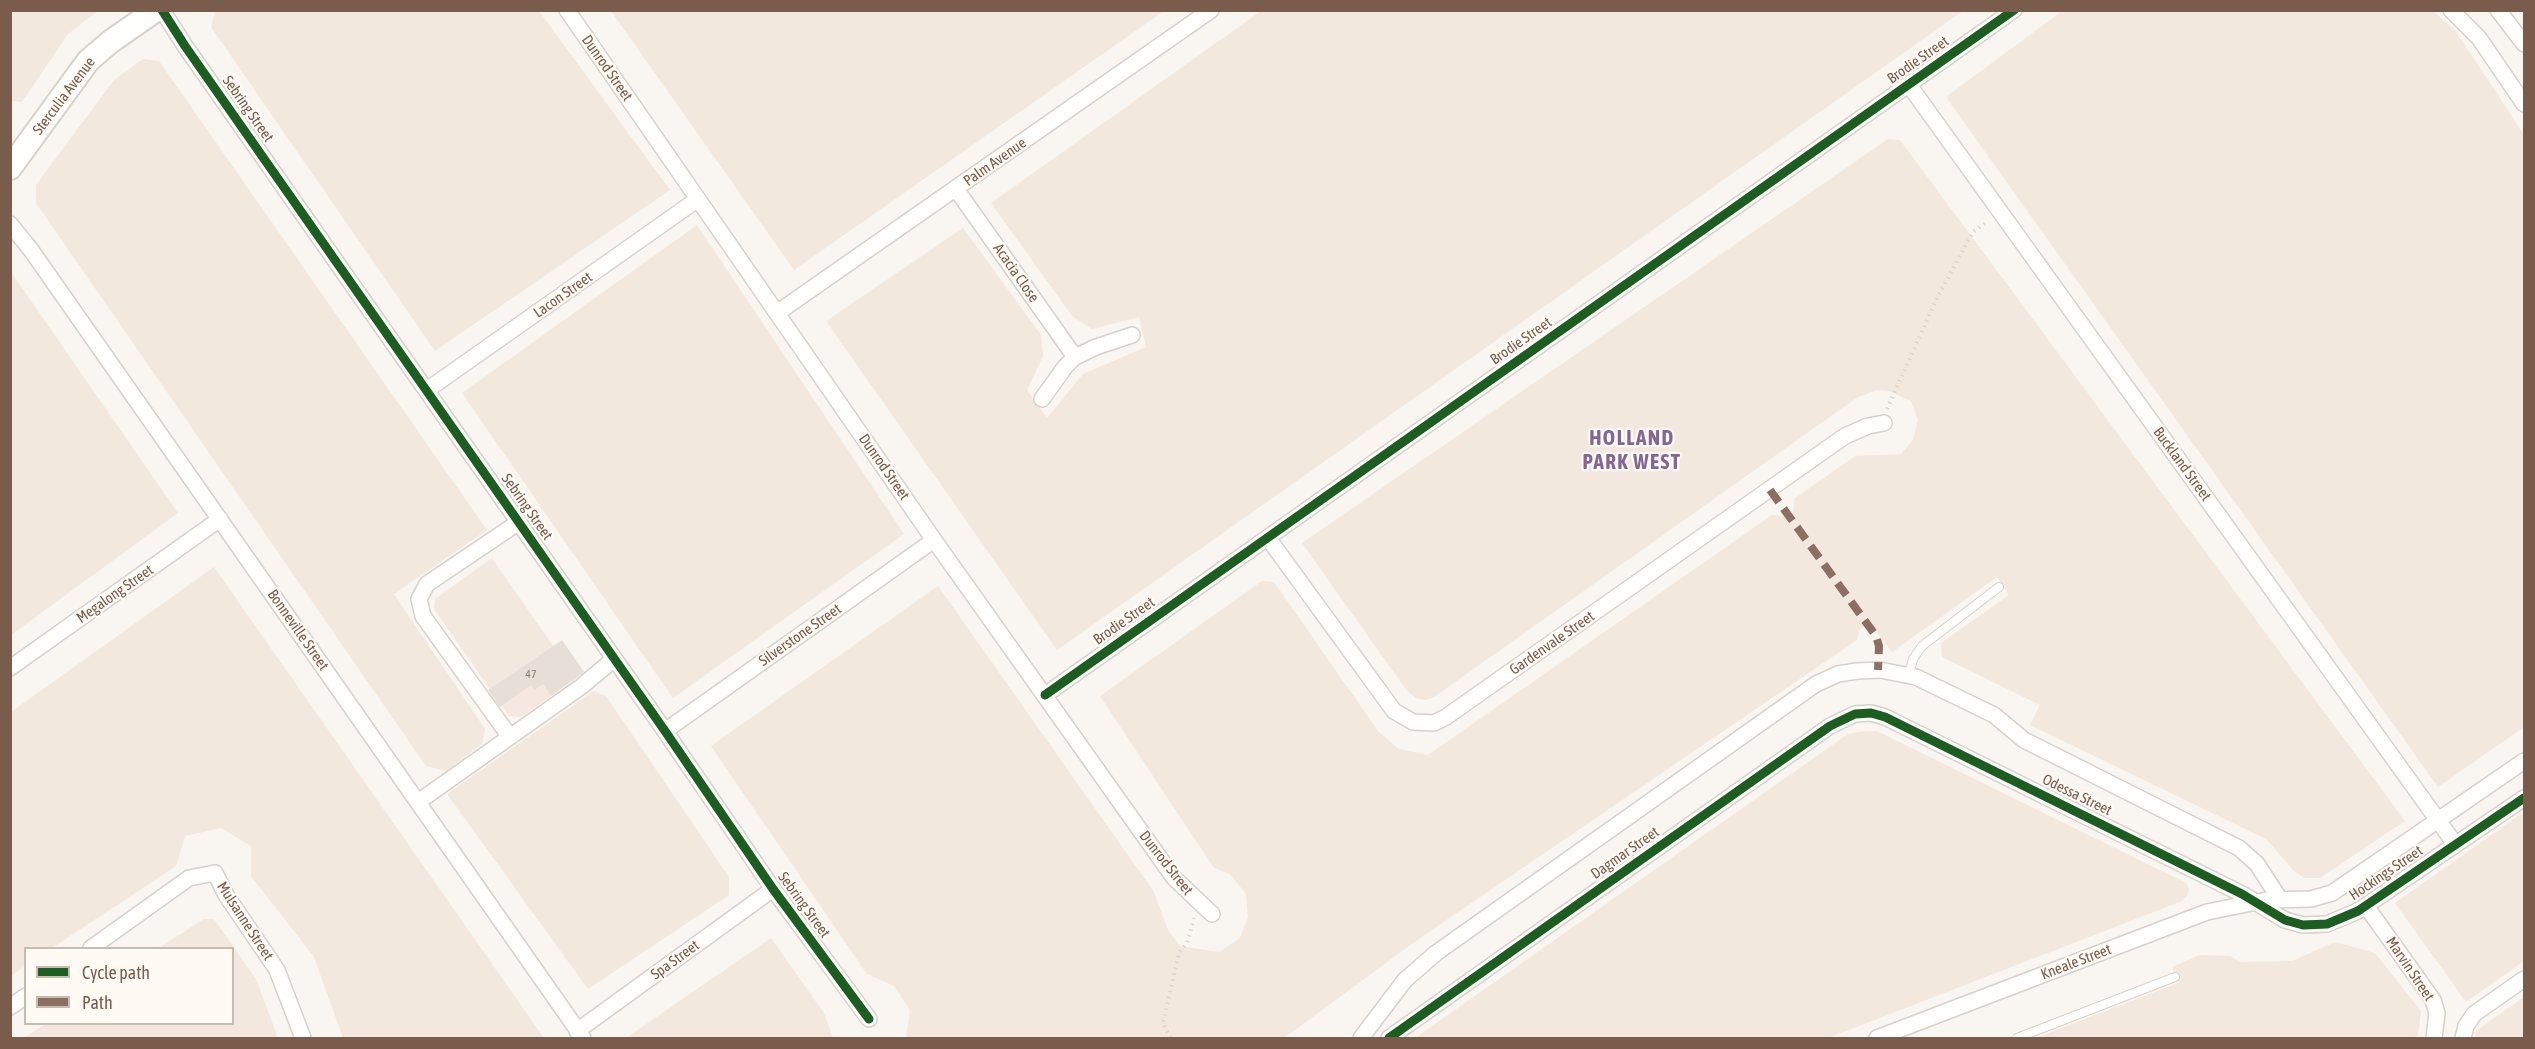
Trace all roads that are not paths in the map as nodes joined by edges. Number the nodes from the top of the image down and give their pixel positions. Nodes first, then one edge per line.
1 (156, 10) edge
2 (162, 10) edge
3 (567, 10) edge
4 (1210, 10) edge
5 (2014, 10) edge
6 (2451, 10) edge
7 (2498, 10) edge
8 (2522, 35) edge
9 (1909, 85) junction
10 (2524, 104) edge
11 (12, 161) edge
12 (956, 189) junction
13 (698, 199) junction
14 (10, 224) edge
15 (777, 313) junction
16 (1132, 335) dead end
17 (1076, 357) junction
18 (427, 390) junction
19 (1042, 399) dead end
20 (1882, 423) road end
21 (220, 519) junction
22 (519, 522) junction
23 (1268, 538) junction
24 (934, 540) junction
25 (1999, 587) dead end
26 (614, 658) junction
27 (10, 668) edge
28 (1909, 675) junction
29 (1045, 695) junction
30 (1885, 717) joint
31 (665, 731) junction
32 (510, 737) junction
33 (2524, 761) edge
34 (2524, 798) edge
35 (418, 802) junction
36 (2439, 821) junction
37 (2455, 844) junction
38 (773, 889) junction
39 (2279, 898) junction
40 (2255, 902) junction
41 (2366, 906) junction
42 (1212, 914) dead end
43 (92, 947) edge
44 (2175, 977) dead end
45 (2524, 979) edge
46 (24, 997) edge
47 (10, 1006) edge
48 (869, 1019) dead end
49 (580, 1035) edge
50 (2463, 1037) edge
51 (303, 1038) edge
52 (1361, 1038) edge
53 (1389, 1038) edge
54 (1877, 1038) edge
55 (2017, 1038) edge
56 (2434, 1038) edge

1 - 11 street, Sterculia Avenue
2 - 18 street, Sebring Street
3 - 13 street, Dunrod Street
4 - 12 street, Palm Avenue
5 - 9 street, Brodie Street
6 - 10 street
7 - 8 street
9 - 23 street, Brodie Street
9 - 36 street, Buckland Street
12 - 15 street, Palm Avenue
12 - 17 street, Acacia Close
13 - 15 street, Dunrod Street
13 - 18 street, Lacon Street
14 - 21 street, Bonneville Street
15 - 24 street, Dunrod Street
16 - 17 street
17 - 19 street
18 - 22 street, Sebring Street
20 - 23 street, Gardenvale Street
21 - 27 street, Megalong Street
21 - 35 street, Bonneville Street
22 - 26 street, Sebring Street
22 - 32 street
23 - 29 street, Brodie Street
24 - 29 street, Dunrod Street
24 - 31 street, Silverstone Street
25 - 28 lane
26 - 31 street, Sebring Street
26 - 32 street
28 - 39 street, Odessa Street
28 - 52 street, Dagmar Street
29 - 42 street, Dunrod Street
30 - 40 street, Odessa Street
30 - 53 street, Dagmar Street
31 - 38 street, Sebring Street
32 - 35 street
33 - 36 street, Hockings Street
34 - 37 street, Hockings Street
35 - 49 street, Bonneville Street
36 - 37 street, Buckland Street
36 - 39 street, Hockings Street
37 - 41 street, Hockings Street
38 - 48 street, Sebring Street
38 - 49 street, Spa Street
39 - 40 street, Kneale Street
40 - 41 street, Hockings Street
40 - 54 street, Kneale Street
41 - 56 street, Marvin Street
43 - 51 street, Mulsanne Street
44 - 55 lane
45 - 50 street
46 - 47 street

